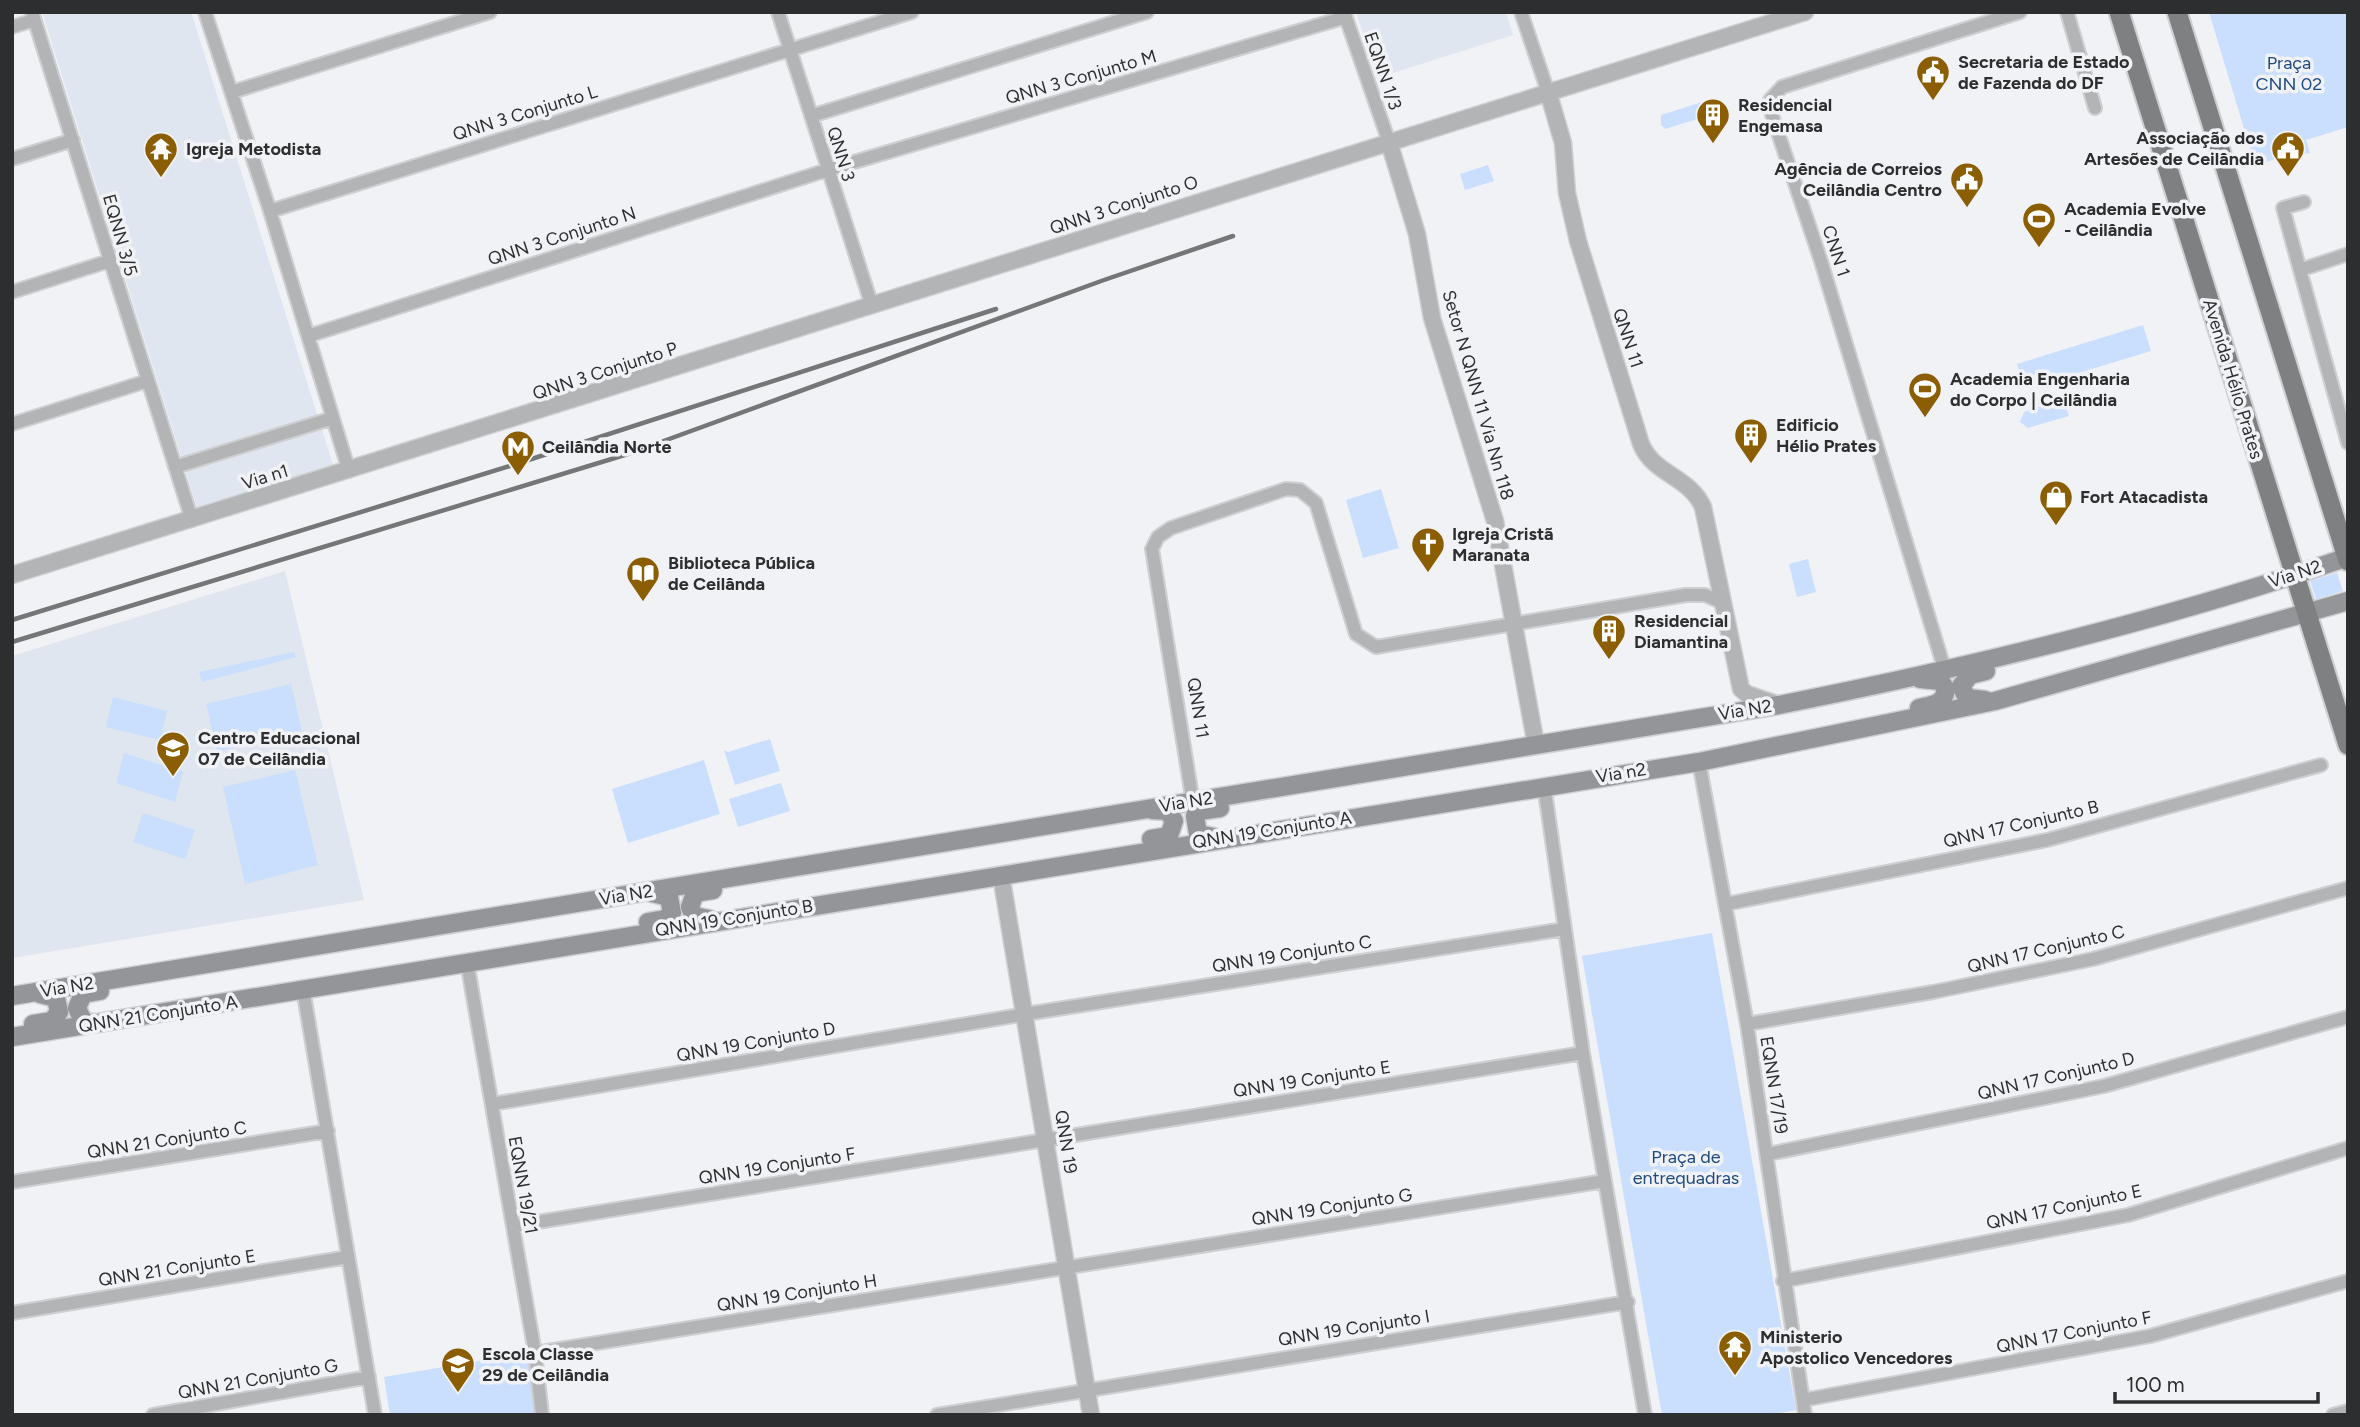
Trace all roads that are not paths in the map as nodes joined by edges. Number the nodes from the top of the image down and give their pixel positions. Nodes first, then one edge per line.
1 (205, 12) edge
2 (491, 12) edge
3 (778, 12) edge
4 (912, 12) edge
5 (1147, 12) edge
6 (1521, 12) edge
7 (1805, 12) edge
8 (2021, 12) edge
9 (2067, 12) edge
10 (2119, 12) edge
11 (2178, 12) edge
12 (1345, 14) edge
13 (33, 16) edge
14 (12, 27) edge
15 (790, 49) junction
16 (232, 92) junction
17 (1549, 95) junction
18 (2095, 108) dead end
19 (811, 116) junction
20 (73, 140) junction
21 (1389, 142) junction
22 (12, 159) edge
23 (827, 170) junction
24 (2304, 202) dead end
25 (270, 211) junction
26 (2348, 254) edge
27 (109, 261) junction
28 (2300, 270) junction
29 (12, 292) edge
30 (872, 306) junction
31 (308, 336) junction
32 (147, 382) junction
33 (333, 418) junction
34 (12, 424) edge
35 (2348, 443) edge
36 (175, 467) junction
37 (349, 471) junction
38 (192, 520) junction
39 (2347, 558) edge
40 (12, 575) edge
41 (2293, 576) junction
42 (2348, 601) edge
43 (1721, 602) junction
44 (2306, 613) junction
45 (1515, 625) junction
46 (2118, 627) junction
47 (1945, 671) junction
48 (1914, 678) junction
49 (1995, 701) junction
50 (1779, 705) junction
51 (1536, 745) junction
52 (2348, 745) edge
53 (1777, 747) junction
54 (1699, 761) junction
55 (2321, 765) dead end
56 (1544, 785) junction
57 (1145, 809) junction
58 (1194, 809) junction
59 (1223, 838) junction
60 (859, 858) junction
61 (1005, 874) junction
62 (2348, 888) edge
63 (631, 894) junction
64 (1726, 904) junction
65 (721, 919) junction
66 (1564, 929) junction
67 (491, 958) junction
68 (236, 960) junction
69 (467, 962) junction
70 (303, 989) junction
71 (16, 995) edge
72 (1026, 1014) junction
73 (2348, 1017) edge
74 (105, 1023) junction
75 (1747, 1024) junction
76 (12, 1027) edge
77 (12, 1037) edge
78 (1583, 1053) junction
79 (492, 1104) junction
80 (328, 1131) junction
81 (1047, 1140) junction
82 (2348, 1148) edge
83 (1768, 1154) junction
84 (1605, 1181) junction
85 (12, 1182) edge
86 (513, 1226) junction
87 (348, 1257) junction
88 (1065, 1268) junction
89 (1783, 1281) junction
90 (2348, 1281) edge
91 (1628, 1302) junction
92 (12, 1313) edge
93 (535, 1353) junction
94 (369, 1377) junction
95 (1087, 1390) junction
96 (1803, 1400) junction
97 (2348, 1411) edge
98 (153, 1415) edge
99 (374, 1415) edge
100 (542, 1415) edge
101 (937, 1415) edge
102 (1091, 1415) edge
103 (1644, 1415) edge
104 (1805, 1415) edge
105 (2333, 1415) edge

1 - 16 street
2 - 16 street
3 - 15 street, QNN 3
4 - 15 street, QNN 3 Conjunto L
5 - 19 street
6 - 17 street
7 - 17 street
8 - 47 street, CNN 1
9 - 18 street
10 - 41 main road, Avenida Hélio Prates
11 - 39 main road
12 - 21 street, EQNN 1/3
12 - 23 street, QNN 3 Conjunto M
13 - 14 street
13 - 20 street, EQNN 3/5
15 - 19 street, QNN 3
15 - 25 street, QNN 3 Conjunto L
16 - 25 street
17 - 21 street
17 - 43 street, QNN 11
19 - 23 street, QNN 3
20 - 22 street
20 - 27 street, EQNN 3/5
21 - 30 street, QNN 3 Conjunto O
21 - 45 street, Setor N QNN 11 Via Nn 118
23 - 30 street, QNN 3
23 - 31 street, QNN 3 Conjunto N
24 - 28 street
25 - 31 street
26 - 28 street
27 - 29 street
27 - 32 street, EQNN 3/5
28 - 35 street
30 - 37 street, QNN 3 Conjunto P
31 - 33 street
32 - 34 street
32 - 36 street, EQNN 3/5
33 - 36 street
33 - 37 street
36 - 38 street, EQNN 3/5
37 - 38 street, Via n1
38 - 40 street, Via n1
39 - 41 main road, Via N2
41 - 44 main road, Avenida Hélio Prates
41 - 46 main road, Via N2
42 - 44 main road
43 - 45 street
43 - 50 street, QNN 11
44 - 49 main road
44 - 52 main road, Avenida Hélio Prates
45 - 51 street, Setor N QNN 11 Via Nn 118
45 - 58 street, QNN 11
46 - 47 main road, Via N2
46 - 49 main road
47 - 48 main road, Via N2
48 - 50 main road, Via N2
48 - 53 main road
49 - 53 main road
50 - 51 main road, Via N2
51 - 58 main road, Via N2
53 - 54 main road
54 - 56 main road, Via n2
54 - 64 street, EQNN 17/19
55 - 64 street, QNN 17 Conjunto B
56 - 59 main road, QNN 19 Conjunto A
56 - 66 street
57 - 58 main road, Via N2
57 - 60 main road, Via N2
57 - 61 main road
58 - 59 main road
59 - 61 main road, QNN 19 Conjunto A
60 - 63 main road, Via N2
60 - 65 main road
61 - 65 main road, QNN 19 Conjunto B
61 - 72 street, QNN 19
62 - 75 street, QNN 17 Conjunto C
63 - 67 main road
63 - 68 main road, Via N2
64 - 75 street, EQNN 17/19
65 - 67 main road, QNN 19 Conjunto B
66 - 72 street, QNN 19 Conjunto C
66 - 78 street
67 - 69 main road, QNN 19 Conjunto B
68 - 71 main road, Via N2
68 - 74 main road
69 - 70 main road
69 - 79 street, EQNN 19/21
70 - 74 main road, QNN 21 Conjunto A
70 - 80 street
71 - 76 main road
72 - 79 street, QNN 19 Conjunto D
72 - 81 street, QNN 19
73 - 83 street, QNN 17 Conjunto D
74 - 77 main road, QNN 21 Conjunto A
75 - 83 street, EQNN 17/19
78 - 81 street, QNN 19 Conjunto E
78 - 84 street
79 - 86 street, EQNN 19/21
80 - 85 street, QNN 21 Conjunto C
80 - 87 street
81 - 86 street, QNN 19 Conjunto F
81 - 88 street, QNN 19
82 - 89 street, QNN 17 Conjunto E
83 - 89 street, EQNN 17/19
84 - 88 street, QNN 19 Conjunto G
84 - 91 street
86 - 93 street, EQNN 19/21
87 - 92 street, QNN 21 Conjunto E
87 - 94 street
88 - 93 street, QNN 19 Conjunto H
88 - 95 street, QNN 19
89 - 96 street, EQNN 17/19
90 - 96 street, QNN 17 Conjunto F
91 - 95 street, QNN 19 Conjunto I
91 - 103 street
93 - 100 street, EQNN 19/21
94 - 98 street, QNN 21 Conjunto G
94 - 99 street
95 - 101 street, QNN 19 Conjunto I
95 - 102 street, QNN 19
96 - 104 street, EQNN 17/19
97 - 105 street

